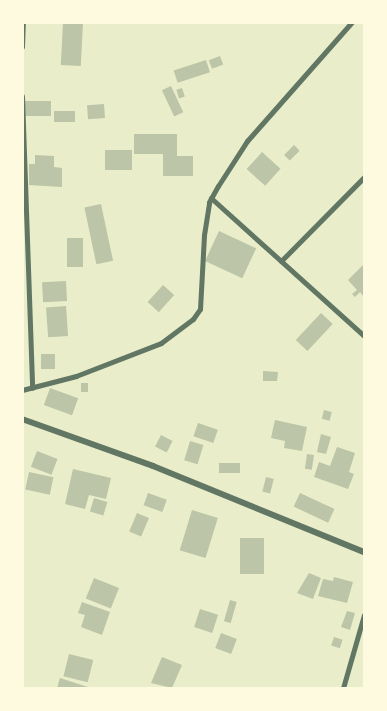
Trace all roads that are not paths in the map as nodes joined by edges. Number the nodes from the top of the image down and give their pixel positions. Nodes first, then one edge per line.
1 (23, 22) edge
2 (352, 22) edge
3 (22, 47) edge
4 (22, 96) edge
5 (364, 177) edge
6 (211, 198) junction
7 (281, 261) junction
8 (364, 336) edge
9 (32, 388) junction
10 (22, 390) edge
11 (22, 419) edge
12 (364, 552) edge
13 (364, 615) edge
14 (343, 688) edge

1 - 3 street
2 - 6 street
4 - 9 street
5 - 7 street
6 - 7 street
6 - 9 street
7 - 8 street
9 - 10 street
11 - 12 street
13 - 14 street

